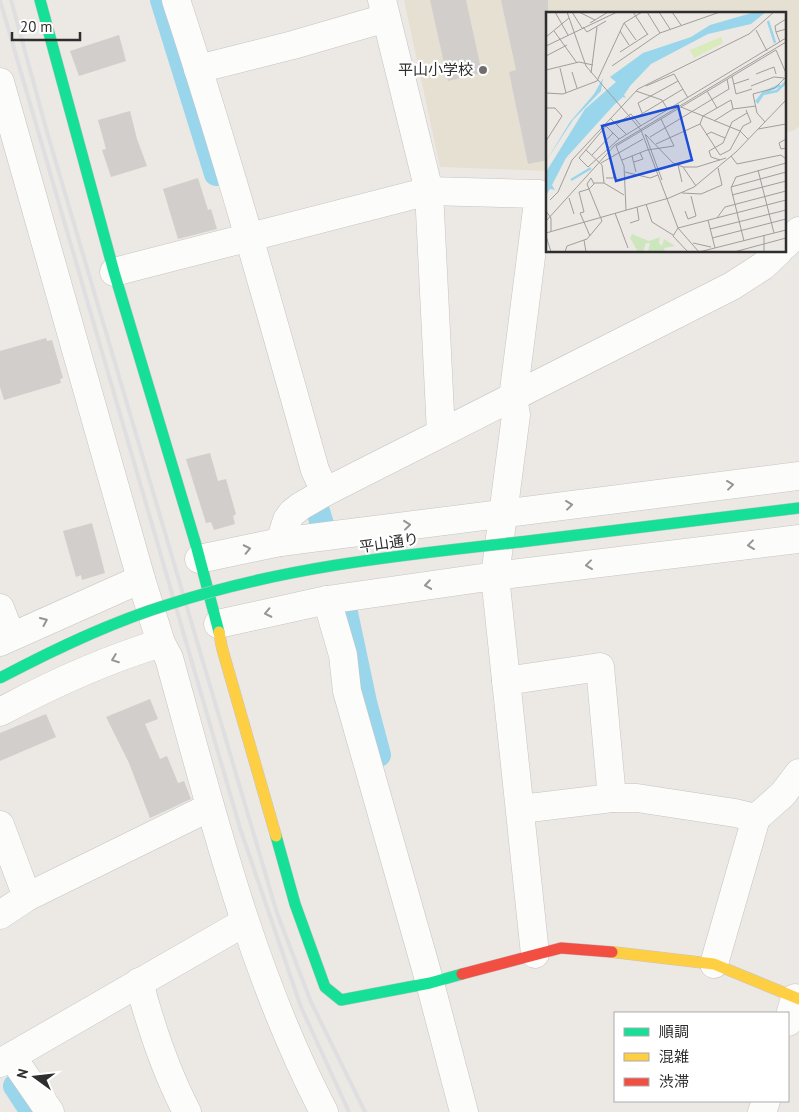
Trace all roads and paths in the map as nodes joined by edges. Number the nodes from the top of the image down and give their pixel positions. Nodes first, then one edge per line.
1 (40, 0) edge
2 (176, 0) edge
3 (384, 9) edge
4 (198, 69) junction
5 (0, 82) edge
6 (10, 154) edge
7 (429, 191) junction
8 (799, 231) edge
9 (250, 238) junction
10 (786, 244) edge
11 (778, 252) edge
12 (114, 272) junction
13 (513, 398) junction
14 (441, 433) junction
15 (799, 476) edge
16 (325, 492) junction
17 (799, 508) edge
18 (502, 513) junction
19 (799, 538) edge
20 (280, 542) junction
21 (199, 559) junction
22 (495, 576) junction
23 (141, 579) junction
24 (327, 600) junction
25 (0, 608) edge
26 (218, 624) junction
27 (5, 639) edge
28 (161, 643) junction
29 (0, 678) edge
30 (506, 681) junction
31 (0, 712) edge
32 (799, 773) edge
33 (612, 798) junction
34 (210, 807) junction
35 (521, 810) junction
36 (756, 818) junction
37 (0, 825) edge
38 (27, 897) junction
39 (0, 916) edge
40 (245, 922) junction
41 (535, 954) junction
42 (714, 964) junction
43 (139, 982) junction
44 (430, 983) junction
45 (794, 1006) edge
46 (6, 1060) edge
47 (50, 1112) edge
48 (187, 1112) edge
49 (324, 1112) edge
50 (464, 1112) edge

1 - 12 street
2 - 4 street
3 - 4 street
3 - 7 street
4 - 9 street
5 - 6 street
6 - 23 street
7 - 9 street
7 - 13 street
7 - 14 street
8 - 10 street
9 - 12 street
9 - 16 street
11 - 13 street
12 - 21 street
13 - 14 street
13 - 18 street
14 - 16 street
18 -> 15 street
16 - 20 street
17 - 29 street, 平山通り, bridge
20 -> 18 street
18 - 22 street
19 -> 22 street
21 -> 20 street
21 - 26 street
22 -> 24 street
22 - 30 street
27 -> 23 street
23 - 28 street
24 -> 26 street
24 - 44 street
25 - 27 street
26 - 44 street
28 -> 31 street
28 - 34 street
30 - 33 street
30 - 35 street
32 - 36 street
33 - 35 street
33 - 36 street
34 - 38 street
34 - 40 street
35 - 41 street
36 - 42 street
37 - 38 street
38 - 39 street
40 - 43 street
40 - 49 street
41 - 42 street
41 - 44 street
42 - 45 street
43 - 46 street
43 - 48 street
44 - 50 street
46 - 47 street

